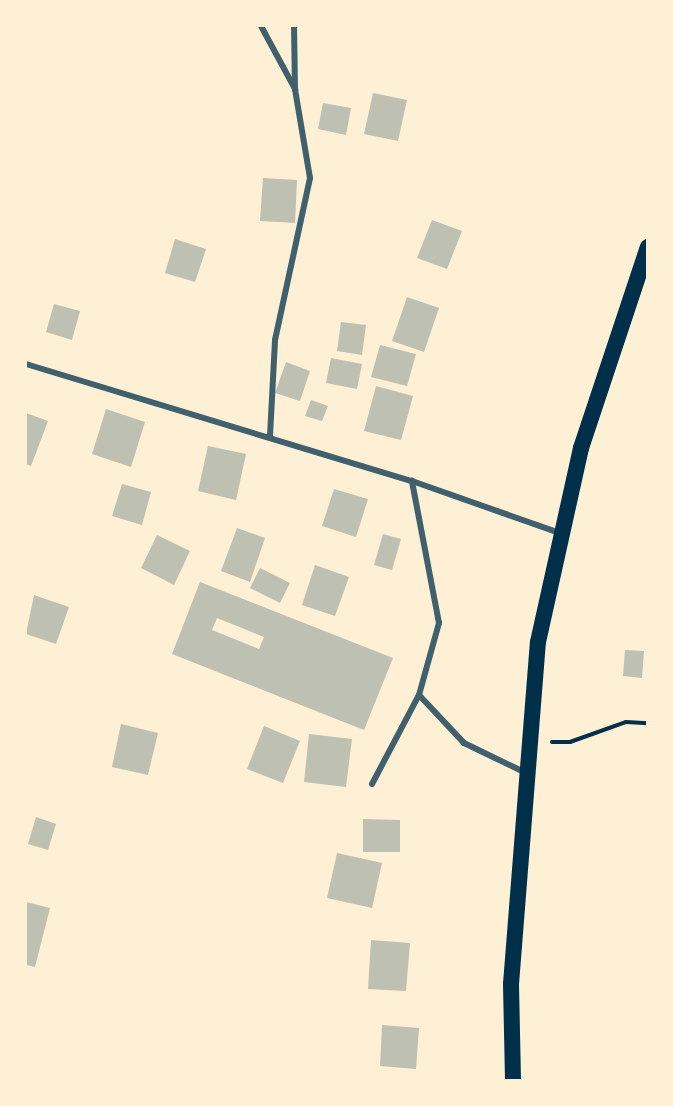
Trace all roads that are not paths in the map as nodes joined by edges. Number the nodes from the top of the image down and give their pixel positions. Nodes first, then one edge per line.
1 (261, 26) edge
2 (294, 26) edge
3 (295, 89) junction
4 (648, 247) edge
5 (26, 364) edge
6 (270, 436) junction
7 (412, 481) junction
8 (562, 534) junction
9 (419, 695) junction
10 (528, 774) junction
11 (372, 784) dead end
12 (513, 1080) edge

1 - 3 street
2 - 3 street
3 - 6 street
4 - 8 highway
5 - 6 street
6 - 7 street
7 - 8 street
7 - 9 street
8 - 10 highway
9 - 10 street
9 - 11 street
10 - 12 highway

